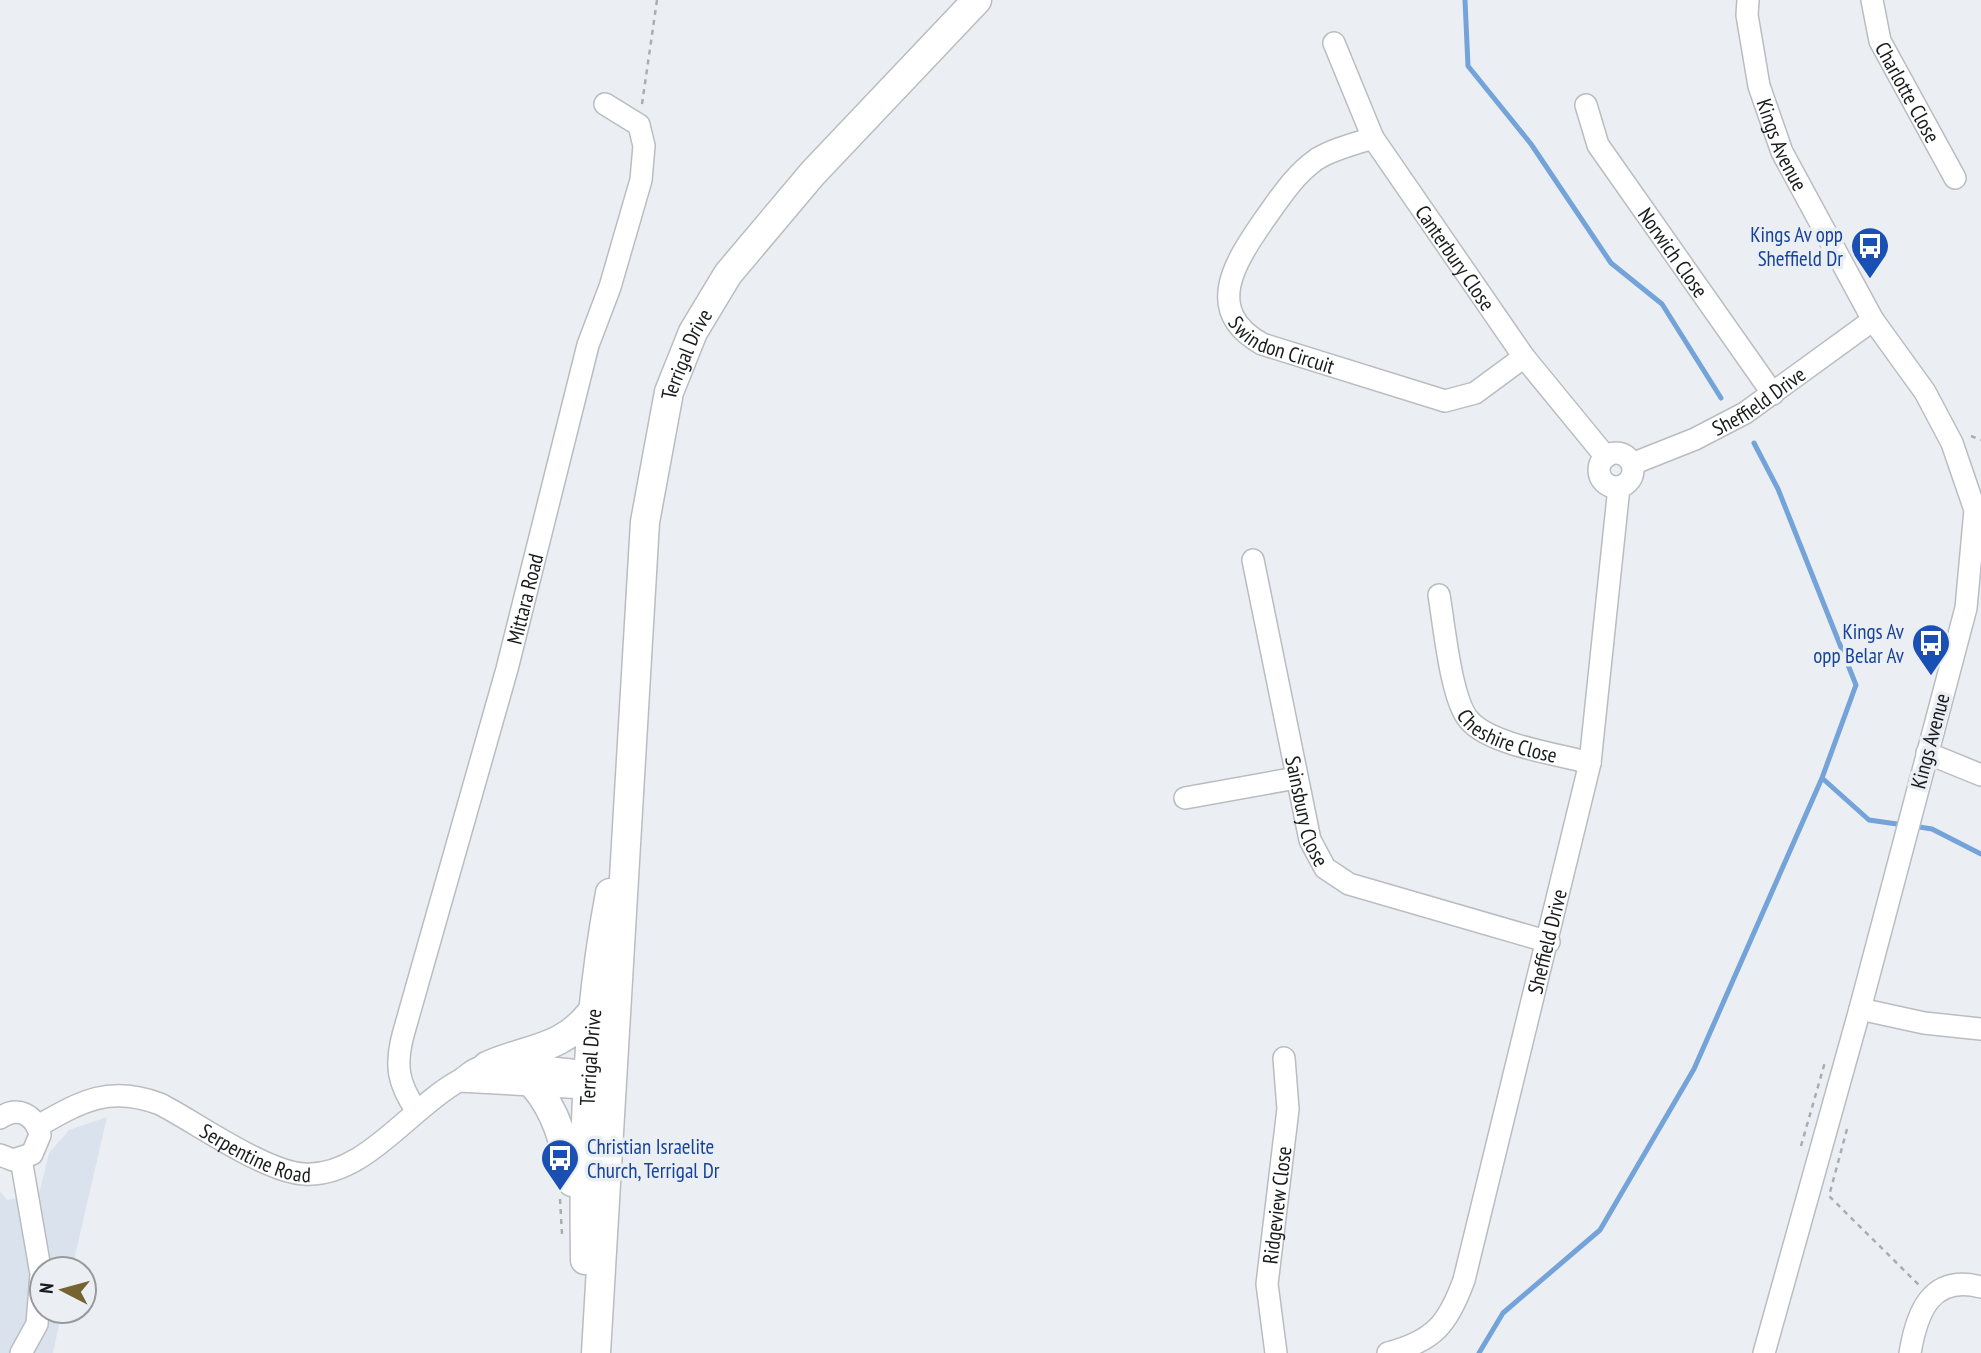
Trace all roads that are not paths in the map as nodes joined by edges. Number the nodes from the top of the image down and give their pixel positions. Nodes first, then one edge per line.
1 (977, 0) edge
2 (1748, 0) edge
3 (1872, 0) edge
4 (1334, 43) dead end
5 (605, 104) dead end
6 (1586, 104) dead end
7 (1373, 138) junction
8 (1955, 178) dead end
9 (1873, 320) junction
10 (1524, 357) junction
11 (1773, 394) junction
12 (1606, 457) junction
13 (1632, 464) junction
14 (1619, 487) junction
15 (1978, 509) edge
16 (1253, 560) dead end
17 (1439, 595) dead end
18 (1974, 610) edge
19 (1927, 753) junction
20 (1590, 763) junction
21 (1981, 775) edge
22 (1296, 778) junction
23 (1185, 797) dead end
24 (627, 808) junction
25 (622, 939) junction
26 (1549, 942) junction
27 (1860, 1009) junction
28 (590, 1014) junction
29 (1981, 1029) edge
30 (1284, 1058) dead end
31 (487, 1066) junction
32 (588, 1080) junction
33 (459, 1081) junction
34 (534, 1085) junction
35 (416, 1110) junction
36 (0, 1118) edge
37 (38, 1126) junction
38 (10, 1157) edge
39 (594, 1242) junction
40 (1981, 1287) edge
41 (21, 1353) edge
42 (586, 1353) edge
43 (596, 1353) edge
44 (1276, 1353) edge
45 (1388, 1353) edge
46 (1763, 1353) edge
47 (1910, 1353) edge

1 - 24 main road, Terrigal Drive
2 - 9 street, Kings Avenue
3 - 8 street, Charlotte Close
4 - 7 street, Canterbury Close
5 - 35 street, Mittara Road
6 - 11 street, Norwich Close
7 - 10 street, Canterbury Close
7 - 10 street, Swindon Circuit
9 - 11 street, Sheffield Drive
9 - 15 street, Kings Avenue
10 - 12 street, Canterbury Close
11 - 13 street, Sheffield Drive
12 - 13 street
12 - 14 street
13 - 14 street
14 - 20 street, Sheffield Drive
15 - 18 street, Kings Avenue
16 - 22 street, Sainsbury Close
17 - 20 street, Cheshire Close
18 - 19 street, Kings Avenue
19 - 21 street
19 - 27 street, Kings Avenue
20 - 26 street, Sheffield Drive
22 - 23 street
22 - 26 street, Sainsbury Close
24 - 25 main road, Terrigal Drive
24 - 28 main road, Terrigal Drive
25 - 32 main road
25 - 39 main road, Terrigal Drive
26 - 45 street, Sheffield Drive
27 - 29 street
27 - 46 street, Kings Avenue
28 - 31 main road
28 - 32 main road, Terrigal Drive
30 - 44 street, Ridgeview Close
31 - 32 street
31 - 33 street, Serpentine Road
32 - 34 street
32 - 39 main road, Terrigal Drive
33 - 34 street
33 - 35 street, Serpentine Road
34 - 39 main road
35 - 37 street, Serpentine Road
36 - 37 street
37 - 38 street
38 - 41 street
39 - 42 main road, Terrigal Drive
39 - 43 main road, Terrigal Drive
40 - 47 street

